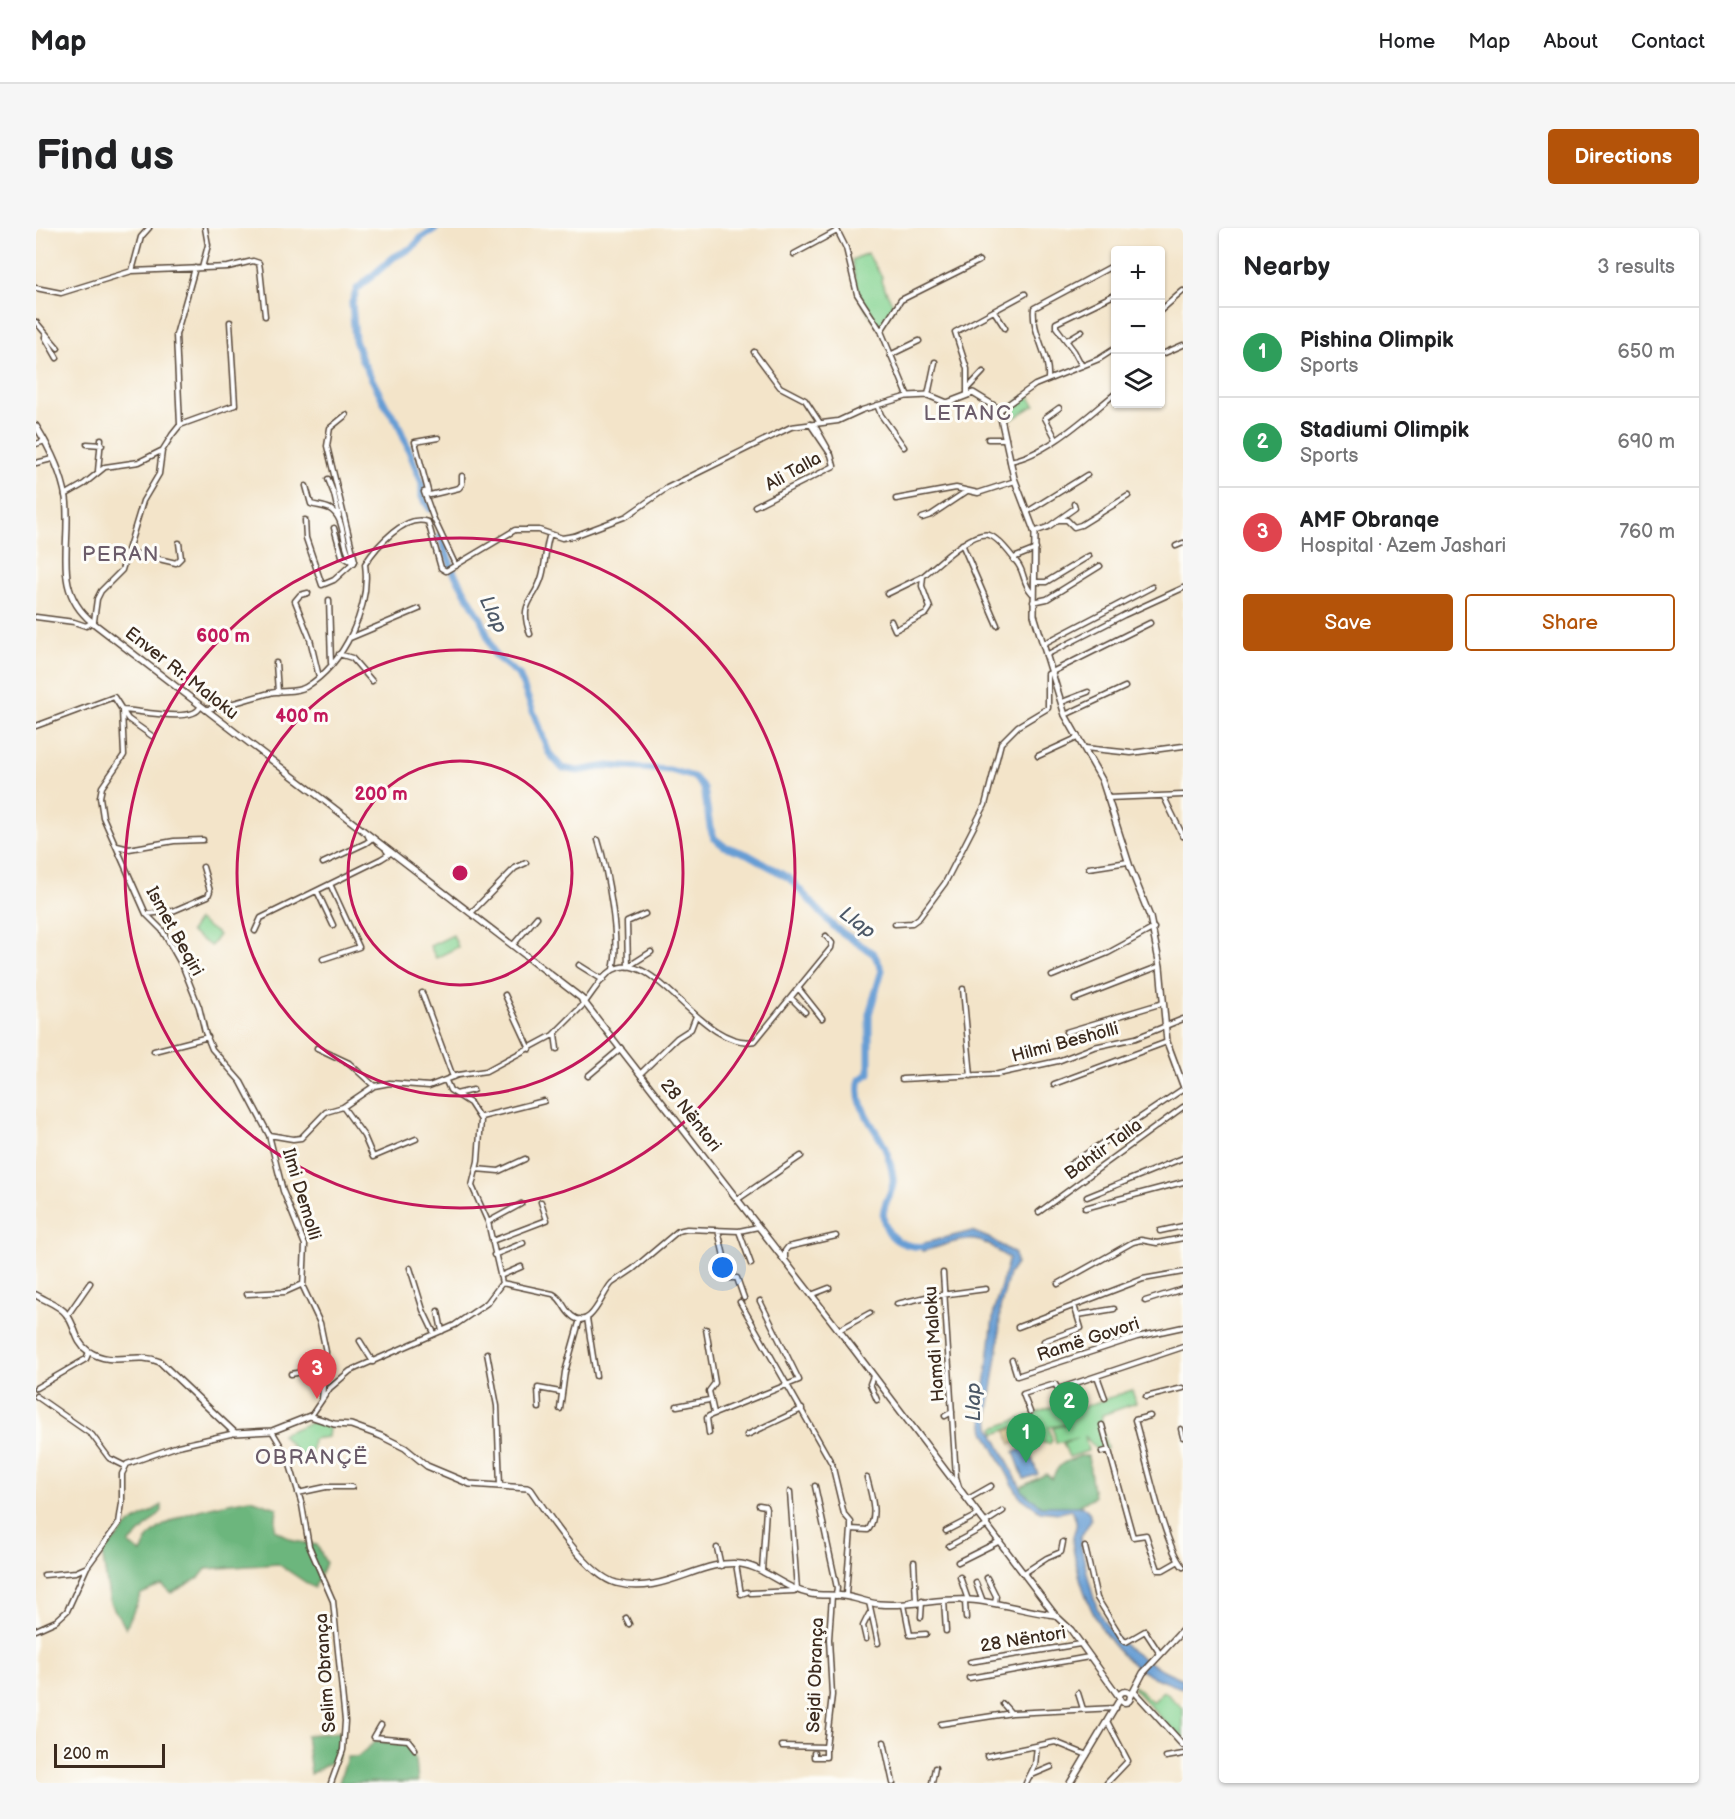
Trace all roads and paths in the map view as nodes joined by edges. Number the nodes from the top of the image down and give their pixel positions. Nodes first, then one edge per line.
1 (149, 228) edge
2 (205, 228) edge
3 (836, 229) edge
4 (794, 254) dead end
5 (979, 261) dead end
6 (1111, 267) edge
7 (195, 268) junction
8 (202, 268) junction
9 (132, 271) junction
10 (36, 288) edge
11 (1183, 291) edge
12 (1025, 294) dead end
13 (1111, 296) edge
14 (1165, 307) edge
15 (994, 311) junction
16 (265, 316) dead end
17 (36, 322) edge
18 (230, 322) dead end
19 (1005, 328) dead end
20 (43, 331) junction
21 (881, 331) junction
22 (1082, 331) dead end
23 (1067, 340) junction
24 (919, 341) dead end
25 (1183, 345) edge
26 (58, 348) dead end
27 (1111, 351) edge
28 (754, 352) dead end
29 (1163, 354) edge
30 (891, 355) junction
31 (57, 358) dead end
32 (936, 362) dead end
33 (1082, 366) junction
34 (983, 372) dead end
35 (1048, 378) junction
36 (967, 392) junction
37 (928, 395) junction
38 (905, 397) junction
39 (1111, 397) edge
40 (877, 405) junction
41 (1059, 408) dead end
42 (1000, 410) junction
43 (345, 415) dead end
44 (815, 424) junction
45 (180, 425) junction
46 (36, 426) edge
47 (438, 438) dead end
48 (101, 439) dead end
49 (988, 439) dead end
50 (1006, 439) junction
51 (1056, 440) junction
52 (45, 441) junction
53 (36, 444) edge
54 (87, 444) dead end
55 (102, 445) junction
56 (904, 447) dead end
57 (162, 451) junction
58 (52, 459) junction
59 (1010, 461) junction
60 (837, 462) dead end
61 (36, 463) edge
62 (98, 471) junction
63 (1086, 475) dead end
64 (462, 476) dead end
65 (328, 479) dead end
66 (1015, 481) junction
67 (306, 486) dead end
68 (967, 491) junction
69 (424, 492) junction
70 (65, 495) junction
71 (1128, 496) dead end
72 (896, 499) dead end
73 (1074, 504) dead end
74 (755, 506) dead end
75 (1027, 512) junction
76 (339, 517) junction
77 (922, 518) dead end
78 (305, 520) dead end
79 (1058, 520) junction
80 (334, 528) dead end
81 (1034, 532) junction
82 (550, 534) junction
83 (179, 543) dead end
84 (1183, 543) edge
85 (962, 544) junction
86 (1176, 546) dead end
87 (1036, 549) junction
88 (129, 552) junction
89 (1089, 556) dead end
90 (1014, 560) junction
91 (355, 562) junction
92 (365, 564) junction
93 (1100, 566) dead end
94 (454, 567) junction
95 (923, 576) junction
96 (1032, 581) junction
97 (1152, 587) dead end
98 (1183, 588) edge
99 (308, 592) dead end
100 (1032, 593) junction
101 (887, 594) dead end
102 (329, 600) dead end
103 (1033, 602) junction
104 (419, 609) dead end
105 (36, 617) edge
106 (891, 621) dead end
107 (92, 622) junction
108 (1150, 623) dead end
109 (996, 625) dead end
110 (530, 634) dead end
111 (349, 639) junction
112 (1043, 644) junction
113 (339, 654) junction
114 (1046, 655) junction
115 (276, 663) dead end
116 (331, 663) junction
117 (1052, 672) junction
118 (319, 677) junction
119 (372, 681) dead end
120 (1125, 687) dead end
121 (278, 692) junction
122 (1088, 692) dead end
123 (1062, 702) junction
124 (198, 704) junction
125 (204, 708) junction
126 (122, 710) junction
127 (1065, 715) junction
128 (36, 726) edge
129 (152, 736) dead end
130 (1077, 738) junction
131 (1183, 746) edge
132 (1084, 748) junction
133 (1038, 756) dead end
134 (1183, 795) edge
135 (1164, 797) junction
136 (1107, 798) junction
137 (368, 835) junction
138 (1183, 836) edge
139 (202, 840) dead end
140 (598, 840) dead end
141 (117, 845) junction
142 (386, 849) junction
143 (1128, 862) junction
144 (323, 863) dead end
145 (526, 863) dead end
146 (203, 867) dead end
147 (1089, 868) dead end
148 (330, 884) junction
149 (317, 891) junction
150 (468, 911) junction
151 (146, 914) junction
152 (645, 914) dead end
153 (537, 917) dead end
154 (333, 924) dead end
155 (895, 924) dead end
156 (1154, 928) junction
157 (255, 931) dead end
158 (826, 936) dead end
159 (507, 943) junction
160 (651, 952) dead end
161 (322, 959) dead end
162 (579, 965) dead end
163 (1161, 966) junction
164 (628, 967) junction
165 (612, 970) junction
166 (1052, 976) dead end
167 (603, 980) junction
168 (799, 989) junction
169 (963, 989) dead end
170 (422, 993) dead end
171 (505, 995) dead end
172 (791, 998) junction
173 (581, 999) junction
174 (1075, 999) dead end
175 (1163, 1003) junction
176 (805, 1012) dead end
177 (696, 1016) junction
178 (822, 1018) dead end
179 (1183, 1019) edge
180 (1165, 1026) junction
181 (205, 1032) joint
182 (1066, 1032) dead end
183 (555, 1033) junction
184 (208, 1037) junction
185 (1167, 1042) junction
186 (317, 1048) dead end
187 (621, 1048) junction
188 (530, 1049) junction
189 (557, 1049) dead end
190 (154, 1051) dead end
191 (640, 1074) junction
192 (588, 1076) dead end
193 (971, 1076) junction
194 (453, 1077) junction
195 (902, 1079) dead end
196 (446, 1081) junction
197 (1054, 1084) dead end
198 (374, 1086) junction
199 (1183, 1087) edge
200 (473, 1090) dead end
201 (456, 1095) junction
202 (544, 1101) dead end
203 (343, 1107) junction
204 (1183, 1107) edge
205 (481, 1117) junction
206 (269, 1135) junction
207 (416, 1140) dead end
208 (801, 1156) dead end
209 (1183, 1158) edge
210 (525, 1159) dead end
211 (1068, 1166) dead end
212 (476, 1169) junction
213 (1183, 1182) edge
214 (1087, 1197) dead end
215 (738, 1199) junction
216 (541, 1202) dead end
217 (521, 1204) dead end
218 (1085, 1208) dead end
219 (1039, 1212) dead end
220 (489, 1224) junction
221 (1183, 1226) edge
222 (759, 1227) junction
223 (718, 1230) junction
224 (739, 1231) junction
225 (1160, 1231) dead end
226 (836, 1236) dead end
227 (1183, 1238) edge
228 (492, 1241) junction
229 (522, 1243) dead end
230 (494, 1255) junction
231 (786, 1260) junction
232 (751, 1264) dead end
233 (521, 1267) dead end
234 (410, 1268) dead end
235 (1183, 1272) edge
236 (943, 1273) dead end
237 (500, 1276) junction
238 (90, 1283) dead end
239 (502, 1283) junction
240 (303, 1284) junction
241 (1058, 1284) dead end
242 (829, 1288) dead end
243 (986, 1289) dead end
244 (1183, 1289) edge
245 (247, 1294) dead end
246 (811, 1294) junction
247 (944, 1294) junction
248 (36, 1295) edge
249 (744, 1298) dead end
250 (760, 1301) dead end
251 (1145, 1301) dead end
252 (740, 1302) dead end
253 (897, 1304) dead end
254 (1074, 1305) junction
255 (1114, 1309) dead end
256 (438, 1311) dead end
257 (870, 1313) dead end
258 (1078, 1315) junction
259 (67, 1316) junction
260 (587, 1318) junction
261 (580, 1319) junction
262 (1018, 1327) dead end
263 (1183, 1327) edge
264 (706, 1329) dead end
265 (839, 1330) junction
266 (442, 1331) junction
267 (434, 1333) junction
268 (360, 1341) dead end
269 (1044, 1341) dead end
270 (1183, 1347) edge
271 (89, 1352) junction
272 (487, 1353) dead end
273 (1012, 1360) dead end
274 (373, 1362) junction
275 (291, 1374) dead end
276 (325, 1374) junction
277 (874, 1375) junction
278 (596, 1376) dead end
279 (1097, 1376) junction
280 (788, 1386) junction
281 (36, 1388) edge
282 (1183, 1388) edge
283 (560, 1392) junction
284 (36, 1395) edge
285 (1146, 1397) dead end
286 (1105, 1398) dead end
287 (322, 1399) junction
288 (709, 1400) junction
289 (877, 1400) dead end
290 (677, 1406) dead end
291 (539, 1408) dead end
292 (560, 1409) dead end
293 (802, 1409) junction
294 (1030, 1412) dead end
295 (952, 1413) junction
296 (714, 1414) junction
297 (310, 1416) junction
298 (945, 1416) dead end
299 (1150, 1416) dead end
300 (1102, 1425) dead end
301 (1181, 1429) dead end
302 (272, 1431) junction
303 (235, 1433) junction
304 (709, 1433) dead end
305 (747, 1435) dead end
306 (1183, 1437) edge
307 (1109, 1450) junction
308 (1101, 1452) dead end
309 (125, 1466) junction
310 (867, 1478) dead end
311 (991, 1485) dead end
312 (500, 1486) junction
313 (815, 1486) dead end
314 (351, 1487) dead end
315 (960, 1487) junction
316 (790, 1492) dead end
317 (298, 1493) junction
318 (968, 1500) junction
319 (759, 1505) dead end
320 (1003, 1511) dead end
321 (979, 1514) junction
322 (987, 1523) junction
323 (851, 1529) junction
324 (946, 1531) dead end
325 (1001, 1541) junction
326 (1063, 1542) dead end
327 (949, 1546) dead end
328 (1084, 1547) dead end
329 (717, 1548) dead end
330 (914, 1562) dead end
331 (1177, 1562) junction
332 (958, 1563) dead end
333 (736, 1564) junction
334 (721, 1566) junction
335 (87, 1567) junction
336 (1183, 1567) edge
337 (762, 1572) junction
338 (1024, 1573) junction
339 (45, 1575) dead end
340 (960, 1577) dead end
341 (987, 1578) dead end
342 (976, 1583) dead end
343 (795, 1591) junction
344 (837, 1596) junction
345 (944, 1599) junction
346 (922, 1600) junction
347 (959, 1600) junction
348 (968, 1600) junction
349 (977, 1601) junction
350 (868, 1602) junction
351 (900, 1603) junction
352 (908, 1603) junction
353 (995, 1603) junction
354 (870, 1614) junction
355 (1055, 1615) junction
356 (921, 1617) dead end
357 (626, 1618) dead end
358 (966, 1618) dead end
359 (629, 1624) dead end
360 (1183, 1629) edge
361 (36, 1630) edge
362 (946, 1631) dead end
363 (926, 1634) dead end
364 (866, 1639) dead end
365 (878, 1643) dead end
366 (1080, 1644) junction
367 (1161, 1654) junction
368 (1089, 1657) junction
369 (970, 1662) dead end
370 (969, 1678) dead end
371 (1111, 1685) junction
372 (1134, 1691) junction
373 (1126, 1692) junction
374 (1078, 1693) dead end
375 (1124, 1699) junction
376 (1004, 1704) dead end
377 (1117, 1708) junction
378 (1083, 1709) junction
379 (1012, 1713) junction
380 (1108, 1723) junction
381 (941, 1724) dead end
382 (381, 1725) dead end
383 (884, 1742) dead end
384 (1183, 1745) edge
385 (782, 1746) dead end
386 (1037, 1746) junction
387 (826, 1747) junction
388 (415, 1749) dead end
389 (814, 1753) dead end
390 (1183, 1754) edge
391 (1087, 1755) junction
392 (987, 1756) dead end
393 (1166, 1757) dead end
394 (935, 1767) dead end
395 (1051, 1767) dead end
396 (1031, 1775) junction
397 (331, 1783) edge
398 (893, 1783) edge
399 (932, 1783) edge
400 (1026, 1783) edge
401 (1070, 1783) edge
402 (1107, 1783) edge

1 - 9 street
2 - 8 street
3 - 4 street
3 - 21 street
5 - 21 street
6 - 35 street
7 - 8 street
7 - 9 street
7 - 45 street
8 - 16 street
9 - 10 street
11 - 14 street
12 - 15 street
13 - 23 street
15 - 19 street
15 - 36 street
17 - 20 street
18 - 45 street
20 - 26 street
20 - 31 street
21 - 30 street
22 - 23 street
23 - 33 street
24 - 30 street
25 - 29 street
27 - 33 street
28 - 44 street
30 - 38 street
32 - 37 street
33 - 35 street
34 - 36 street
35 - 42 street
36 - 37 main road
36 - 42 main road
37 - 38 main road
38 - 40 street
39 - 51 street
40 - 44 street
40 - 56 street
41 - 51 street
42 - 50 main road
43 - 91 street
44 - 60 street
44 - 74 street, Ali Talla
44 - 82 street
45 - 57 street
46 - 52 main road, Enver Rr. Maloku
47 - 69 street
48 - 55 street
49 - 50 street
50 - 59 main road
51 - 59 street
52 - 53 street
52 - 58 main road, Enver Rr. Maloku
54 - 55 street
55 - 62 street
57 - 62 street
57 - 88 street
58 - 61 street
58 - 70 main road, Enver Rr. Maloku
59 - 66 main road
62 - 70 street
63 - 75 street
64 - 69 street
65 - 76 street
66 - 68 street
66 - 75 main road
67 - 76 street
68 - 72 street
68 - 77 street
69 - 94 street
70 - 107 main road, Enver Rr. Maloku
71 - 79 street
73 - 79 street
75 - 81 main road
76 - 91 street
78 - 91 street
79 - 81 street
80 - 91 street
81 - 87 main road
82 - 94 street
82 - 110 street
83 - 88 street
84 - 86 street
85 - 90 street
85 - 95 street
85 - 109 street
87 - 90 street
87 - 96 main road
88 - 107 street
89 - 96 street
90 - 100 street
91 - 92 street
92 - 94 street
92 - 111 street
93 - 103 street
95 - 101 street
95 - 106 street
96 - 100 main road
97 - 112 street
98 - 114 street
99 - 118 street
100 - 103 main road
102 - 116 street
103 - 112 main road
104 - 111 street
105 - 107 street
107 - 124 main road, Enver Rr. Maloku
108 - 117 street
111 - 113 street
112 - 114 main road
113 - 116 street
113 - 119 street
114 - 117 main road
115 - 121 street
116 - 118 street
117 - 123 main road
117 - 155 street
118 - 121 street
120 - 127 street
121 - 125 street
122 - 123 street
123 - 127 main road
124 - 125 main road, Enver Rr. Maloku
124 - 126 street
125 - 137 main road, Enver Rr. Maloku
126 - 128 street
126 - 129 street
126 - 141 street, Ismet Beqiri
127 - 130 main road
130 - 132 main road
130 - 133 street
131 - 132 street
132 - 136 main road
134 - 135 street
135 - 136 street
135 - 138 street
136 - 143 main road
137 - 142 main road, Enver Rr. Maloku
137 - 144 street
139 - 141 street
140 - 165 street
141 - 151 street, Ismet Beqiri
142 - 148 street
142 - 150 main road, Enver Rr. Maloku
143 - 147 street
143 - 156 main road
145 - 150 street
146 - 151 street
148 - 149 street
148 - 161 street
149 - 154 street
149 - 157 street
150 - 159 main road, Enver Rr. Maloku
151 - 181 street, Ismet Beqiri
152 - 164 street
153 - 159 street
156 - 163 main road
156 - 166 street
158 - 168 street
159 - 173 main road, Enver Rr. Maloku
160 - 164 street
162 - 167 street
163 - 174 street
163 - 175 main road
164 - 165 street
164 - 177 street
165 - 167 street
167 - 173 street
168 - 172 street
168 - 178 street
169 - 193 street
170 - 194 street
171 - 188 street
172 - 176 street
172 - 177 street
173 - 183 street
173 - 187 main road, 28 Nëntori
175 - 180 main road
175 - 182 street
177 - 191 street
179 - 180 street, Hilmi Besholli
180 - 185 main road
180 - 193 street, Hilmi Besholli
181 - 184 street, Ilmi Demolli
183 - 188 street
183 - 189 street
184 - 190 street
184 - 206 street, Ilmi Demolli
185 - 197 street
185 - 199 main road
186 - 198 street
187 - 191 main road, 28 Nëntori
187 - 192 street
188 - 194 street
191 - 215 main road, 28 Nëntori
193 - 195 street, Hilmi Besholli
194 - 196 street
196 - 198 street
196 - 201 street
198 - 203 street
199 - 211 street
200 - 201 street
201 - 205 street
202 - 205 street
203 - 206 street
203 - 207 street
204 - 219 street, Bahtir Talla
205 - 212 street
206 - 240 street, Ilmi Demolli
208 - 215 street
209 - 214 street
210 - 212 street
212 - 220 street
213 - 218 street
215 - 222 main road, 28 Nëntori
216 - 228 street
217 - 220 street
220 - 228 street
221 - 225 street
222 - 224 street
222 - 231 main road, 28 Nëntori
223 - 224 street
223 - 249 street
223 - 260 street
224 - 232 street
226 - 231 street
227 - 241 street
228 - 230 street
229 - 230 street
230 - 237 street
231 - 246 main road, 28 Nëntori
233 - 237 street
234 - 267 street
235 - 254 street
236 - 247 street, Hamdi Maloku
237 - 239 street
238 - 259 street
239 - 261 street
239 - 266 street
240 - 245 street
240 - 276 street, Ilmi Demolli
242 - 246 street
243 - 247 street
244 - 251 street
246 - 265 main road, 28 Nëntori
247 - 253 street
247 - 295 street, Hamdi Maloku
248 - 259 main road
250 - 280 street
252 - 280 street
254 - 258 street
254 - 262 street
255 - 258 street
256 - 266 street
257 - 265 street
258 - 269 street
259 - 271 main road
260 - 261 street
260 - 278 street
261 - 283 street
263 - 273 street, Ramë Govori
264 - 288 street
265 - 277 main road, 28 Nëntori
266 - 267 street
267 - 274 street
268 - 274 street
270 - 279 street
271 - 281 street
271 - 303 main road
272 - 312 street
274 - 287 street
275 - 276 street
276 - 287 street, Ilmi Demolli
277 - 289 street
277 - 315 main road, 28 Nëntori
279 - 286 street
279 - 294 street
280 - 293 street
280 - 296 street
282 - 285 street
283 - 291 street
283 - 292 street
284 - 309 street
287 - 297 street
288 - 290 street
288 - 296 street
293 - 305 street
293 - 323 street
295 - 298 street, Hamdi Maloku
295 - 315 street, Hamdi Maloku
296 - 304 street
297 - 302 main road
297 - 312 main road
299 - 331 street
300 - 307 street
301 - 306 street
302 - 303 main road
302 - 317 street, Selim Obrança
303 - 309 street
307 - 308 street
307 - 331 street
309 - 335 street
310 - 323 street
311 - 318 street
312 - 334 main road
313 - 344 street
314 - 317 street
315 - 318 main road, 28 Nëntori
316 - 343 street
317 - 397 street, Selim Obrança
318 - 321 main road, 28 Nëntori
319 - 337 street
320 - 322 street
321 - 322 main road, 28 Nëntori
321 - 324 street
322 - 325 main road, 28 Nëntori
322 - 327 street
323 - 344 street
325 - 332 street
325 - 338 main road, 28 Nëntori
326 - 338 street
328 - 367 street
329 - 334 street
330 - 352 street
331 - 336 street
333 - 334 main road
333 - 337 main road
333 - 343 street
335 - 339 street
335 - 361 street
337 - 343 main road
338 - 355 main road, 28 Nëntori
340 - 348 street
341 - 353 street
342 - 349 street
343 - 344 main road
344 - 350 main road
344 - 387 street, Sejdi Obrança
345 - 346 main road
345 - 347 main road
345 - 362 street
346 - 352 main road
346 - 356 street
347 - 348 main road
347 - 358 street
348 - 349 main road
349 - 353 main road
350 - 351 main road
350 - 354 street
351 - 352 main road
351 - 363 street
353 - 355 main road
354 - 364 street
354 - 365 street
355 - 366 main road, 28 Nëntori
357 - 359 street
360 - 367 main road
366 - 368 main road, 28 Nëntori
366 - 369 street, 28 Nëntori
367 - 372 main road
368 - 370 street
368 - 371 main road, 28 Nëntori
371 - 373 main road, 28 Nëntori
371 - 375 main road, 28 Nëntori
372 - 373 main road
372 - 375 main road
372 - 384 main road
373 - 375 main road
374 - 378 street
375 - 377 main road
376 - 379 street
377 - 378 street
377 - 380 main road
378 - 379 street
379 - 381 street
380 - 391 main road
380 - 402 street
382 - 388 street
383 - 398 street
385 - 387 street, Sejdi Obrança
386 - 391 street
386 - 392 street
386 - 396 street
387 - 389 street
390 - 393 street
391 - 401 main road
394 - 399 street
395 - 396 street
396 - 400 street

